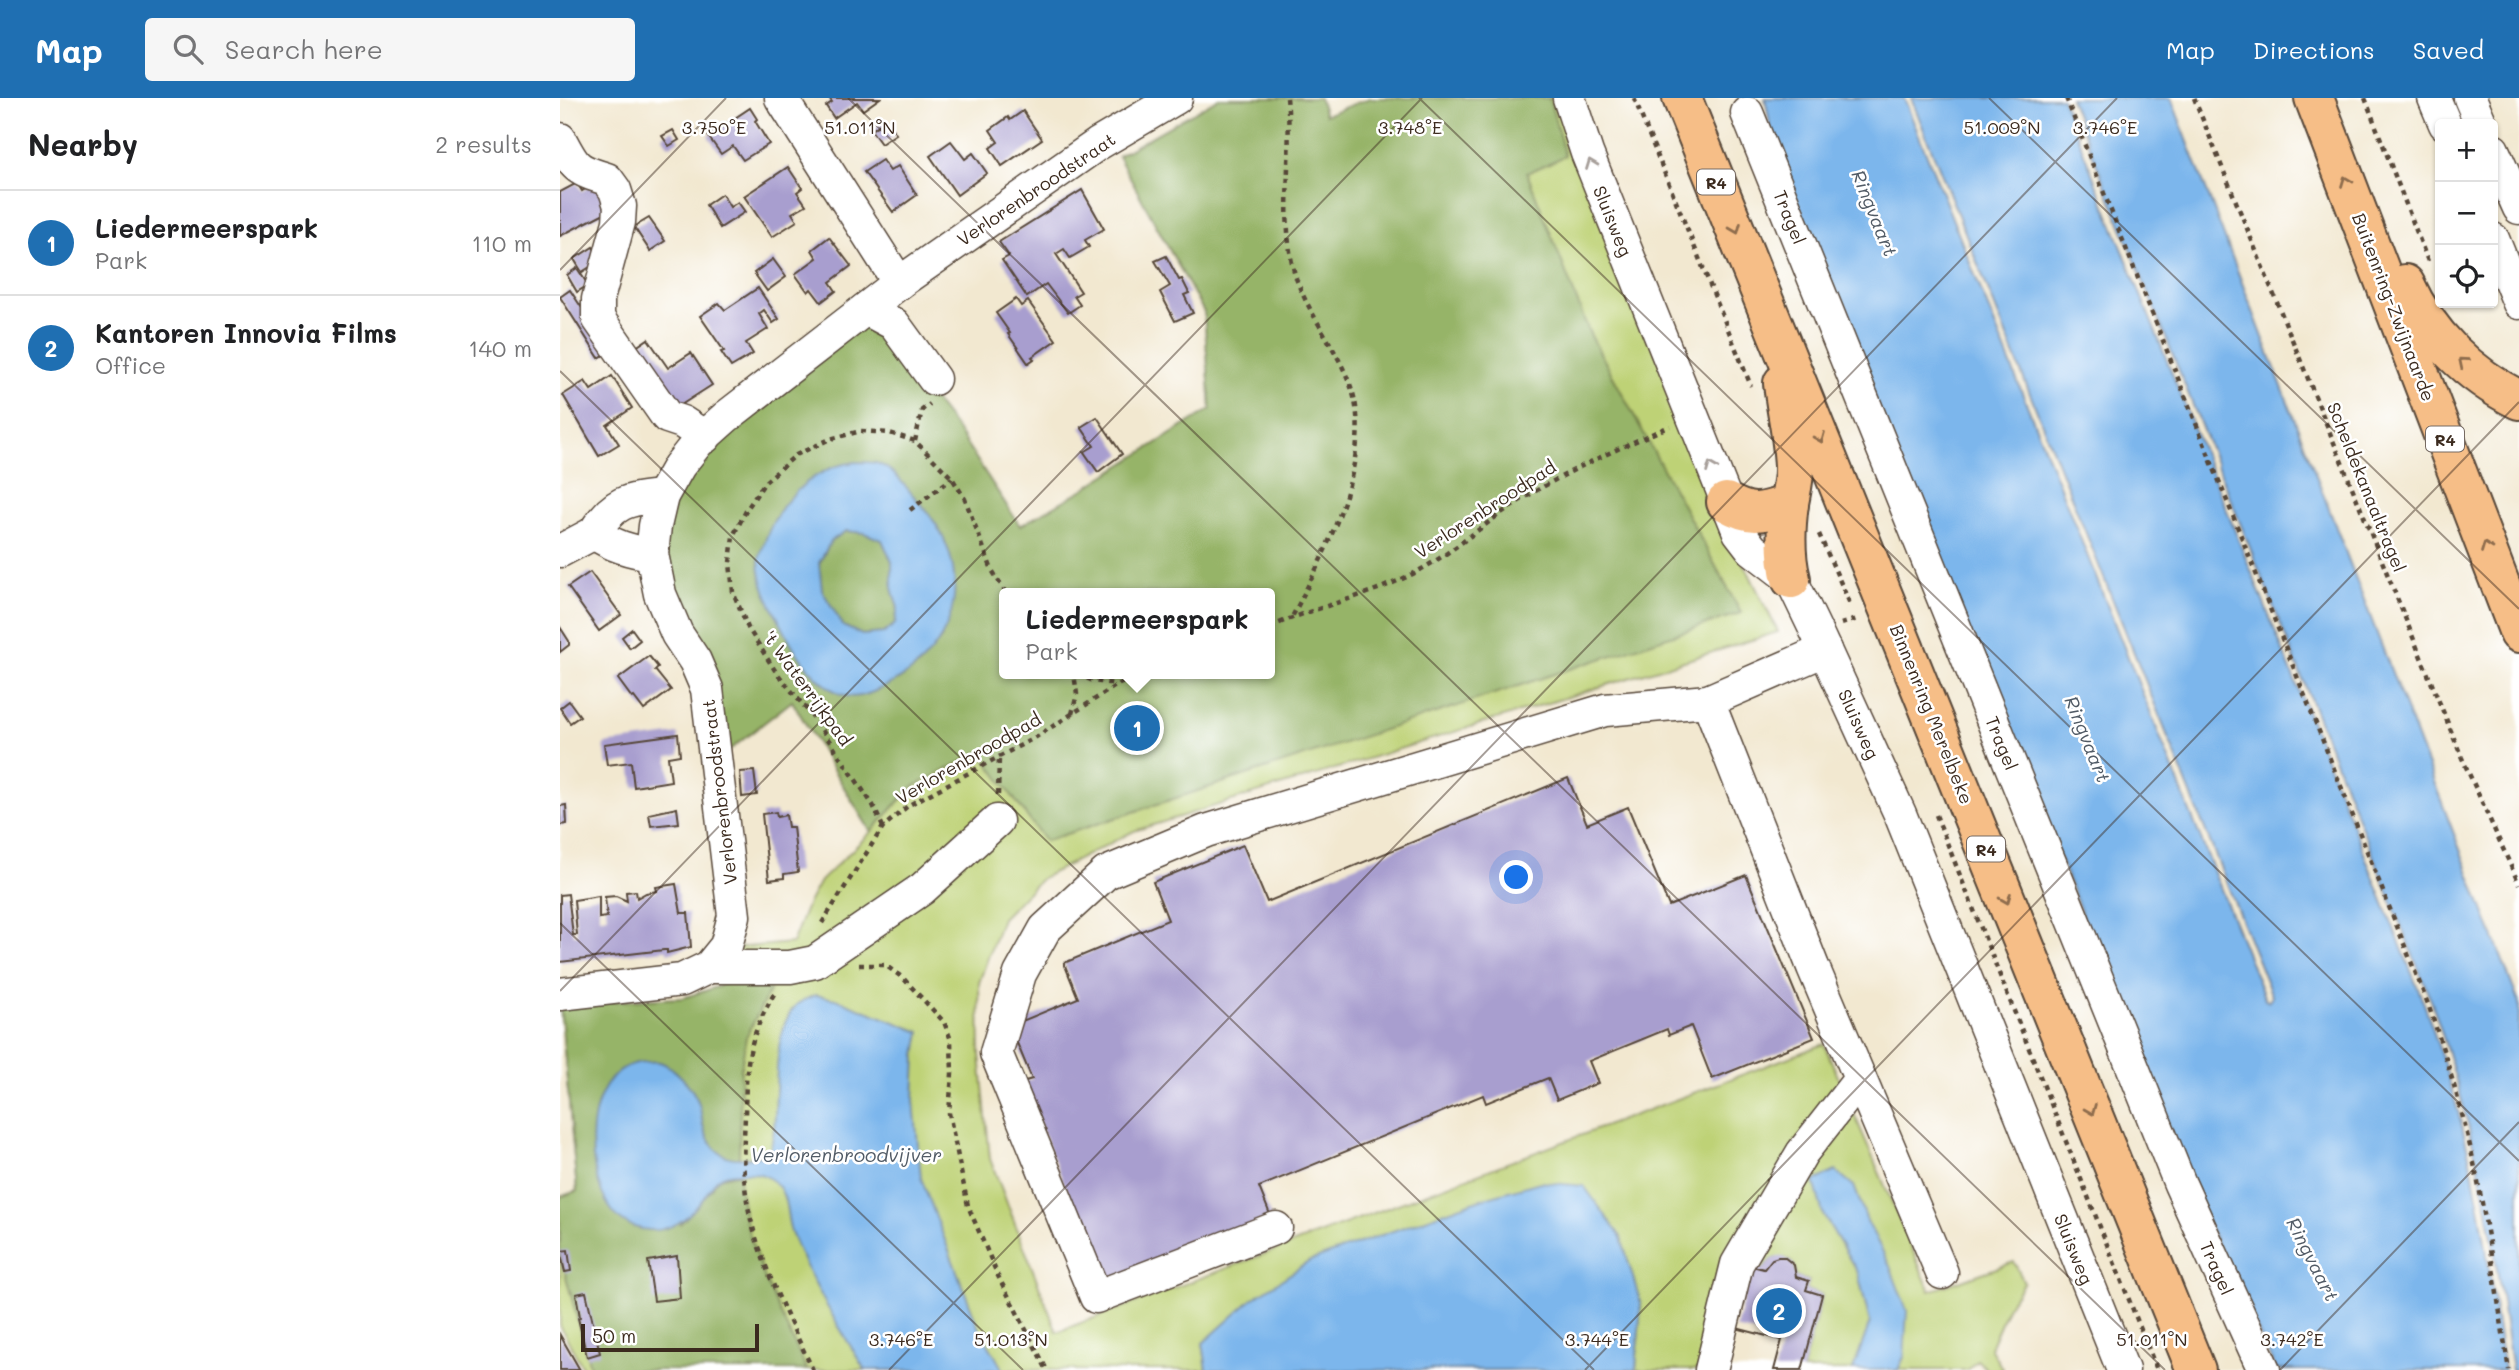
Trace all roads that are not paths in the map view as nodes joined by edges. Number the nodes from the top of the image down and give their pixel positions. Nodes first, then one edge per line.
1 (781, 98) edge
2 (1176, 98) edge
3 (1569, 98) edge
4 (1682, 98) edge
5 (2314, 98) edge
6 (2434, 98) edge
7 (2470, 98) edge
8 (1748, 113) dead end
9 (2443, 119) edge
10 (2479, 119) edge
11 (560, 139) edge
12 (2498, 161) edge
13 (2519, 208) edge
14 (2370, 245) junction
15 (2495, 245) edge
16 (899, 284) junction
17 (2519, 303) edge
18 (866, 309) junction
19 (1776, 329) junction
20 (934, 379) road end
21 (2519, 400) edge
22 (705, 437) junction
23 (663, 496) junction
24 (1726, 502) junction
25 (1802, 516) junction
26 (594, 533) junction
27 (560, 551) edge
28 (652, 554) junction
29 (1791, 579) junction
30 (2519, 633) edge
31 (1825, 650) junction
32 (1708, 701) junction
33 (997, 821) road end
34 (709, 967) junction
35 (560, 994) edge
36 (1860, 1079) junction
37 (1276, 1228) dead end
38 (1942, 1273) dead end
39 (1711, 1370) edge
40 (2123, 1370) edge
41 (2196, 1370) edge
42 (2264, 1370) edge

1 - 16 street
2 - 16 street, Verlorenbroodstraat
24 -> 3 street, Sluisweg
4 -> 19 highway, Binnenring Merelbeke / R4
14 -> 5 highway, Buitenring-Zwijnaarde / R4
6 - 9 street
7 - 10 street
8 - 42 street, Tragel
11 - 22 street
12 - 13 street
21 -> 14 highway
30 -> 14 highway, Buitenring-Zwijnaarde / R4
15 - 17 street
16 - 18 street, Verlorenbroodstraat
18 - 20 street
18 - 22 street, Verlorenbroodstraat
19 - 25 highway, R4
19 -> 41 highway, Binnenring Merelbeke / R4
22 - 23 street, Verlorenbroodstraat
23 - 26 street
23 - 28 street, Verlorenbroodstraat
24 - 25 highway
24 - 29 street, Sluisweg
25 - 29 highway, R4
26 - 27 street
26 - 28 street
28 - 34 street, Verlorenbroodstraat
29 - 31 street, Sluisweg / R4
31 - 32 street
31 - 40 street, Sluisweg / R4
32 - 36 street
32 - 37 street
33 - 34 street
34 - 35 street
36 - 38 street
36 - 39 street

